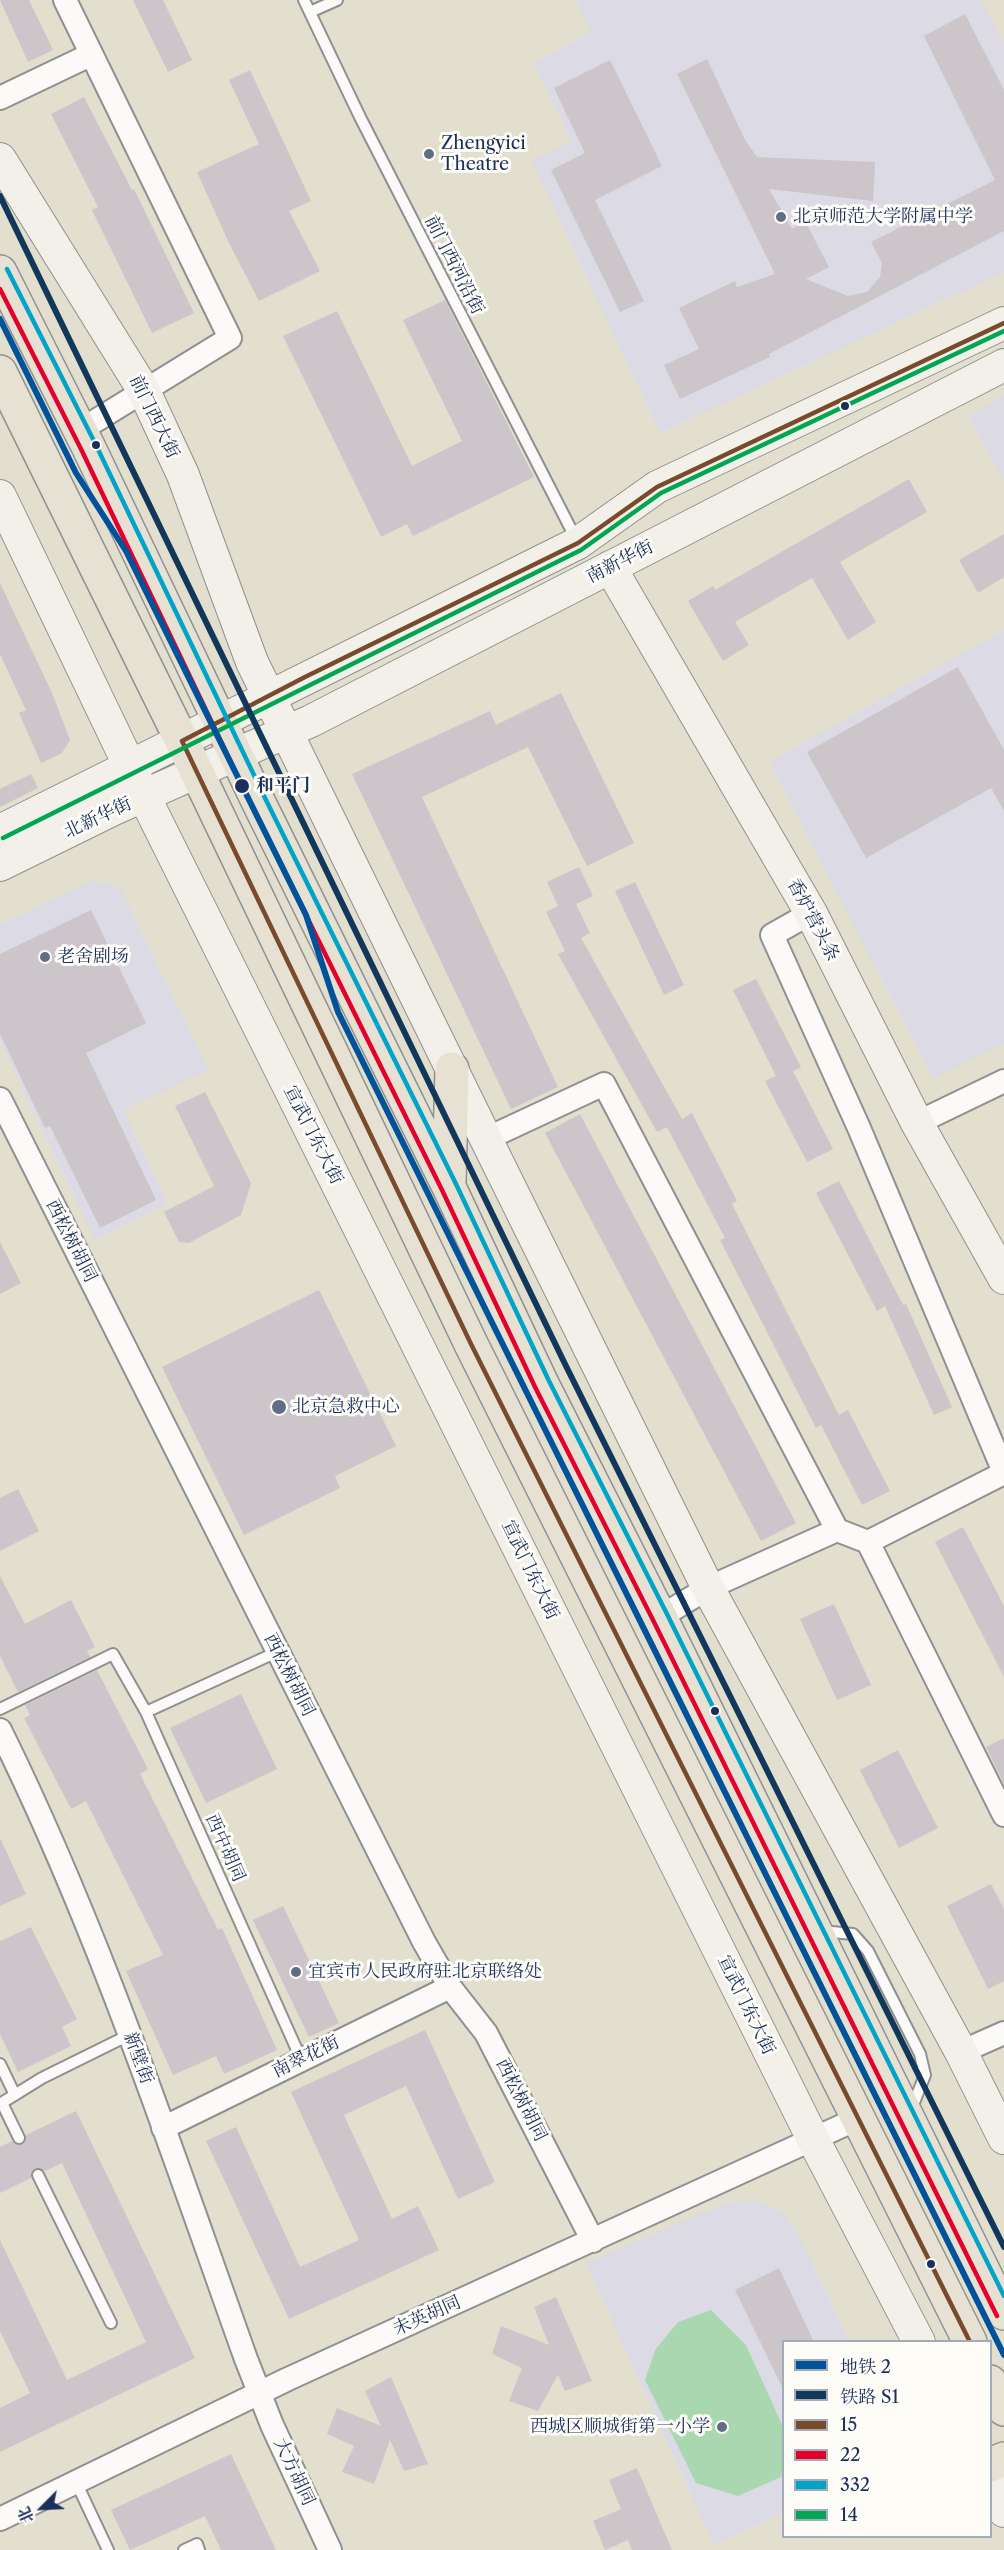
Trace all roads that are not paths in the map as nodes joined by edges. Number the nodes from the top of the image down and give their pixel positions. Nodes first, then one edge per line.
1 (65, 0) edge
2 (304, 0) edge
3 (337, 0) edge
4 (310, 12) junction
5 (90, 54) junction
6 (0, 98) edge
7 (0, 159) edge
8 (0, 272) edge
9 (1004, 322) edge
10 (1004, 365) edge
11 (0, 372) edge
12 (144, 391) junction
13 (79, 431) junction
14 (0, 496) edge
15 (578, 543) junction
16 (610, 567) junction
17 (270, 696) junction
18 (220, 721) junction
19 (287, 731) junction
20 (182, 741) junction
21 (235, 755) junction
22 (130, 768) junction
23 (197, 772) junction
24 (144, 796) junction
25 (0, 831) edge
26 (0, 865) edge
27 (811, 913) junction
28 (452, 1069) junction
29 (1004, 1081) edge
30 (0, 1099) edge
31 (917, 1123) junction
32 (486, 1139) junction
33 (449, 1186) junction
34 (1004, 1278) edge
35 (1004, 1472) edge
36 (837, 1530) junction
37 (868, 1542) junction
38 (708, 1588) junction
39 (660, 1617) junction
40 (277, 1652) junction
41 (0, 1709) edge
42 (146, 1712) junction
43 (0, 1730) edge
44 (1004, 1815) edge
45 (450, 1987) junction
46 (1004, 2033) edge
47 (129, 2035) junction
48 (961, 2052) junction
49 (302, 2059) junction
50 (0, 2064) edge
51 (15, 2095) junction
52 (1, 2103) edge
53 (857, 2119) junction
54 (163, 2128) junction
55 (19, 2138) dead end
56 (1004, 2138) edge
57 (814, 2141) junction
58 (38, 2175) dead end
59 (593, 2241) junction
60 (1004, 2313) edge
61 (111, 2323) dead end
62 (919, 2340) edge
63 (969, 2340) edge
64 (992, 2386) edge
65 (259, 2393) junction
66 (1004, 2409) edge
67 (76, 2481) junction
68 (992, 2484) edge
69 (1004, 2511) edge
70 (0, 2519) edge
71 (108, 2550) edge
72 (184, 2550) edge
73 (199, 2550) edge
74 (330, 2550) edge

1 - 5 street
2 - 4 lane, 前门西河沿街
3 - 4 lane
4 - 15 lane, 前门西河沿街
5 - 6 street
5 - 12 street
7 - 12 street, 前门西大街
8 - 13 main road
9 - 15 street, 南新华街
10 - 16 street, 南新华街
11 - 20 main road
12 - 13 street
12 - 17 street, 前门西大街
13 - 18 main road
14 - 22 street
15 - 17 street, 南新华街
16 - 19 street, 南新华街
16 - 27 street, 香炉营头条
17 - 18 street, 南新华街
17 - 19 street, 前门西大街
18 - 20 street, 北新华街
18 - 21 main road
19 - 21 street, 南新华街
19 - 28 street
20 - 22 street, 北新华街
20 - 23 main road
21 - 23 street, 北新华街
21 - 33 main road
22 - 24 street
22 - 25 street, 北新华街
23 - 24 street, 北新华街
23 - 53 main road
24 - 26 street, 北新华街
24 - 57 street, 宣武门东大街
27 - 31 street, 香炉营头条
27 - 35 street
28 - 32 street
28 - 33 main road
29 - 31 street
30 - 40 street, 西松树胡同
31 - 34 street, 香炉营头条
32 - 36 street
32 - 38 street
33 - 39 main road
35 - 37 street
36 - 37 street
36 - 38 street
37 - 44 street
38 - 39 street
38 - 48 street
39 - 60 main road
40 - 42 lane
40 - 45 street, 西松树胡同
41 - 42 lane, 西中胡同
42 - 49 lane, 西中胡同
43 - 47 street, 新壁街
45 - 49 street, 南翠花街
45 - 59 street, 西松树胡同
46 - 48 street
47 - 51 lane
47 - 54 street, 新壁街
48 - 56 street
49 - 54 street, 南翠花街
50 - 51 lane
51 - 52 lane
52 - 55 lane
53 - 57 street, 未英胡同
53 - 63 main road
54 - 65 street, 新壁街
57 - 59 street, 未英胡同
57 - 62 street, 宣武门东大街
58 - 61 lane
59 - 65 street, 未英胡同
64 - 66 main road
65 - 67 street, 未英胡同
65 - 74 street, 大方胡同
67 - 70 street, 未英胡同
67 - 71 lane
68 - 69 street
72 - 73 lane

